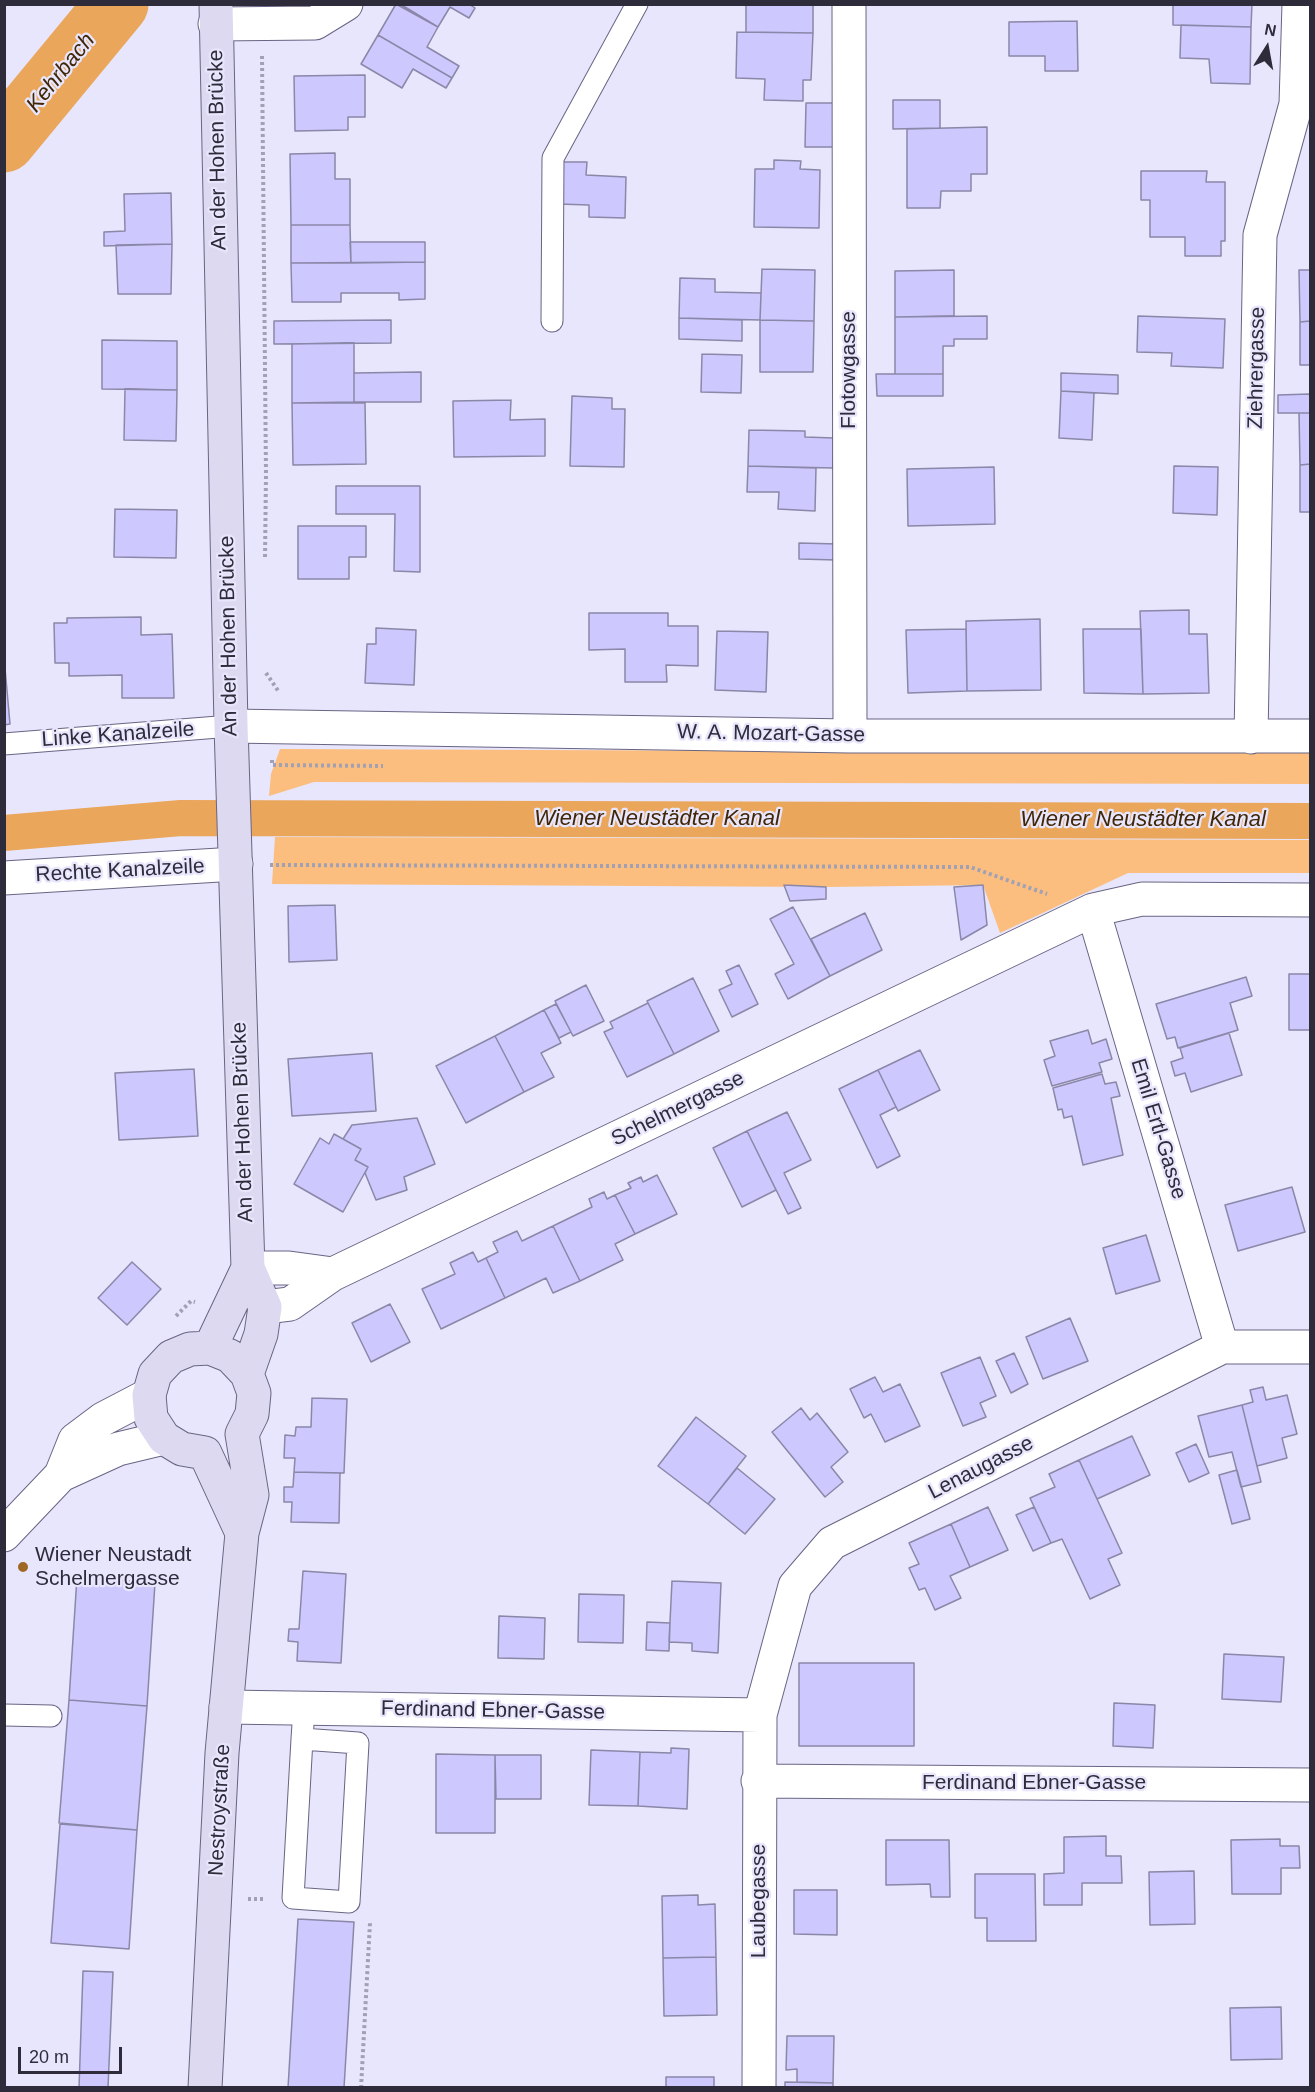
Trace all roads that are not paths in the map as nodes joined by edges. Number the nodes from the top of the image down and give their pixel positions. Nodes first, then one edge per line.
1 (346, 4) edge
2 (637, 4) edge
3 (849, 4) edge
4 (1299, 4) edge
5 (216, 14) edge
6 (552, 321) dead end
7 (850, 736) junction
8 (1311, 736) edge
9 (1251, 737) junction
10 (232, 742) junction
11 (4, 744) edge
12 (236, 859) junction
13 (4, 878) edge
14 (1311, 900) edge
15 (1093, 910) junction
16 (248, 1268) junction
17 (333, 1274) junction
18 (265, 1307) junction
19 (1222, 1347) junction
20 (1311, 1347) edge
21 (210, 1348) junction
22 (247, 1374) junction
23 (149, 1395) junction
24 (242, 1434) junction
25 (164, 1438) junction
26 (205, 1453) junction
27 (61, 1475) junction
28 (242, 1533) junction
29 (4, 1535) edge
30 (226, 1707) junction
31 (4, 1715) edge
32 (760, 1715) junction
33 (51, 1716) dead end
34 (303, 1724) junction
35 (758, 1781) junction
36 (1311, 1785) edge
37 (205, 2088) edge
38 (759, 2088) edge

1 - 5 street
2 - 6 lane
3 - 7 street, Flotowgasse
4 - 9 street, Ziehrergasse
5 - 10 street, An der Hohen Brücke
7 - 9 street, W. A. Mozart-Gasse
7 - 10 street, W. A. Mozart-Gasse
8 - 9 street, W. A. Mozart-Gasse
10 - 11 lane, Linke Kanalzeile
10 - 12 street, An der Hohen Brücke
12 - 13 street, Rechte Kanalzeile
12 - 16 street, An der Hohen Brücke
14 - 15 street
15 - 17 street, Schelmergasse
15 - 19 street, Emil Ertl-Gasse
16 - 17 street
16 - 18 street, An der Hohen Brücke
16 - 21 street, An der Hohen Brücke
17 - 18 street, Schelmergasse
18 - 22 street
19 - 20 street, Lenaugasse
19 - 32 street, Lenaugasse
21 - 22 street
21 - 23 street
22 - 24 street
23 - 25 street
23 - 27 street
24 - 26 street
24 - 28 street, Nestroystraße
25 - 26 street
25 - 27 street
26 - 28 street
27 - 29 street
28 - 30 street, Nestroystraße
30 - 34 street, Ferdinand Ebner-Gasse
30 - 37 street, Nestroystraße
31 - 33 lane
32 - 34 street, Ferdinand Ebner-Gasse
32 - 35 street, Laubegasse
34 - 34 lane
35 - 36 street, Ferdinand Ebner-Gasse
35 - 38 street, Laubegasse

